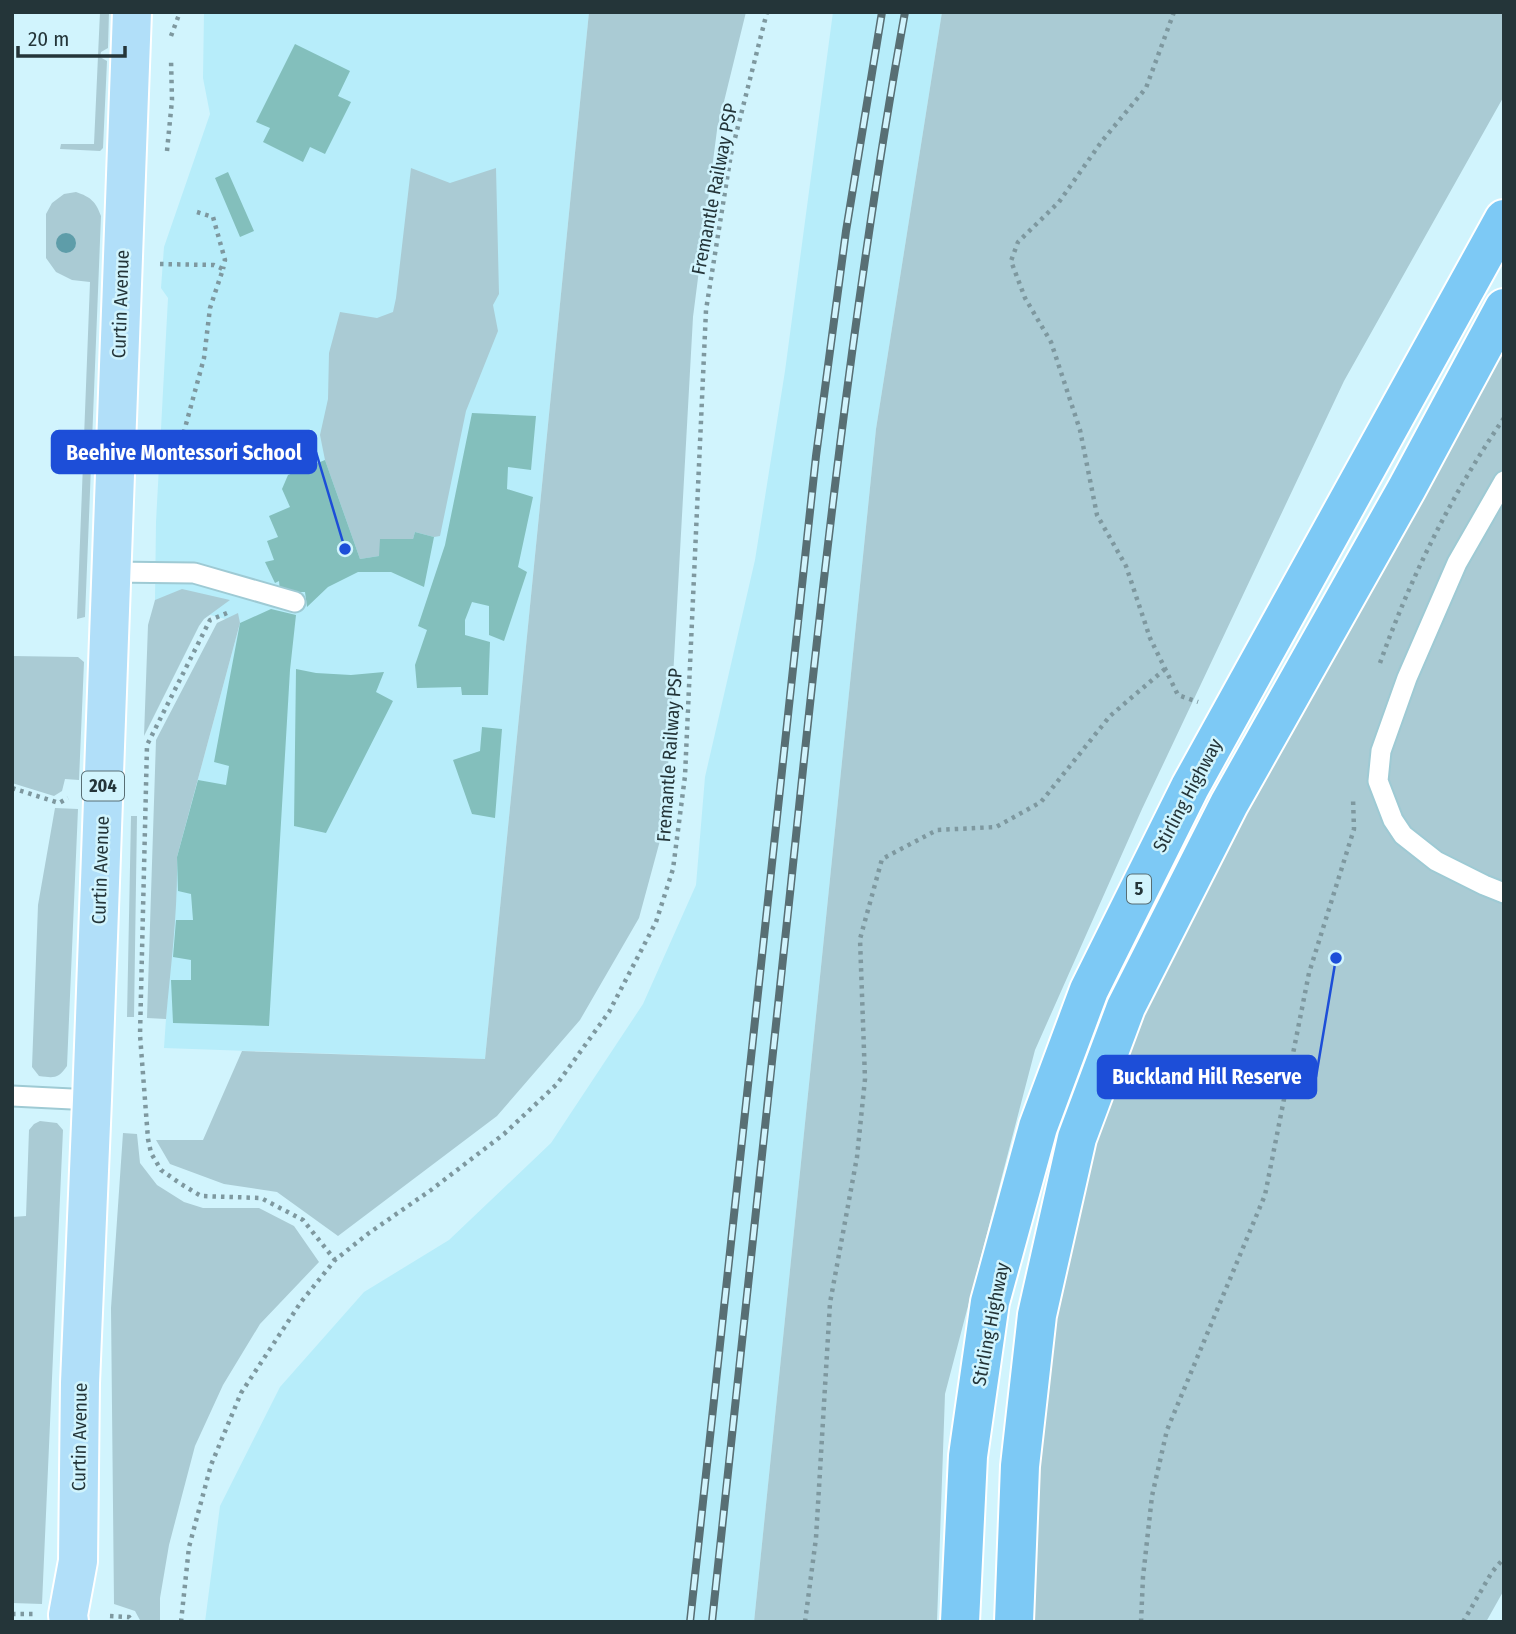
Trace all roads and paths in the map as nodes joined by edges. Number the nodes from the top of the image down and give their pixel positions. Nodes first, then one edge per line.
1 (132, 12) edge
2 (766, 12) edge
3 (1174, 12) edge
4 (197, 212) dead end
5 (1504, 219) edge
6 (158, 264) dead end
7 (223, 269) junction
8 (1504, 308) edge
9 (179, 450) dead end
10 (1504, 481) edge
11 (111, 572) junction
12 (295, 602) dead end
13 (234, 609) dead end
14 (1165, 669) junction
15 (1228, 718) junction
16 (12, 788) edge
17 (71, 796) dead end
18 (1354, 830) dead end
19 (1504, 893) edge
20 (12, 1096) edge
21 (92, 1100) junction
22 (335, 1260) junction
23 (1504, 1558) edge
24 (78, 1561) junction
25 (100, 1619) edge
26 (69, 1622) edge
27 (133, 1622) edge
28 (181, 1622) edge
29 (805, 1622) edge
30 (960, 1622) edge
31 (1014, 1622) edge
32 (1141, 1622) edge
33 (1463, 1622) edge

1 - 11 main road, Curtin Avenue / 204
2 - 22 path, Fremantle Railway PSP
3 - 14 path
4 - 7 path
5 - 15 highway, Stirling Highway / 5
6 - 7 path
7 - 9 path
8 - 31 highway, 5
10 - 19 lane
11 - 12 lane
11 - 21 main road, Curtin Avenue / 204
13 - 22 path
14 - 15 path
14 - 29 path
15 - 30 highway, Stirling Highway / 5
16 - 17 path
18 - 32 path
20 - 21 lane
21 - 24 main road, Curtin Avenue / 204
22 - 28 path, Fremantle Railway PSP
23 - 33 path
24 - 25 main road, Curtin Avenue / 204
24 - 26 main road, Curtin Avenue / 204
25 - 27 path

